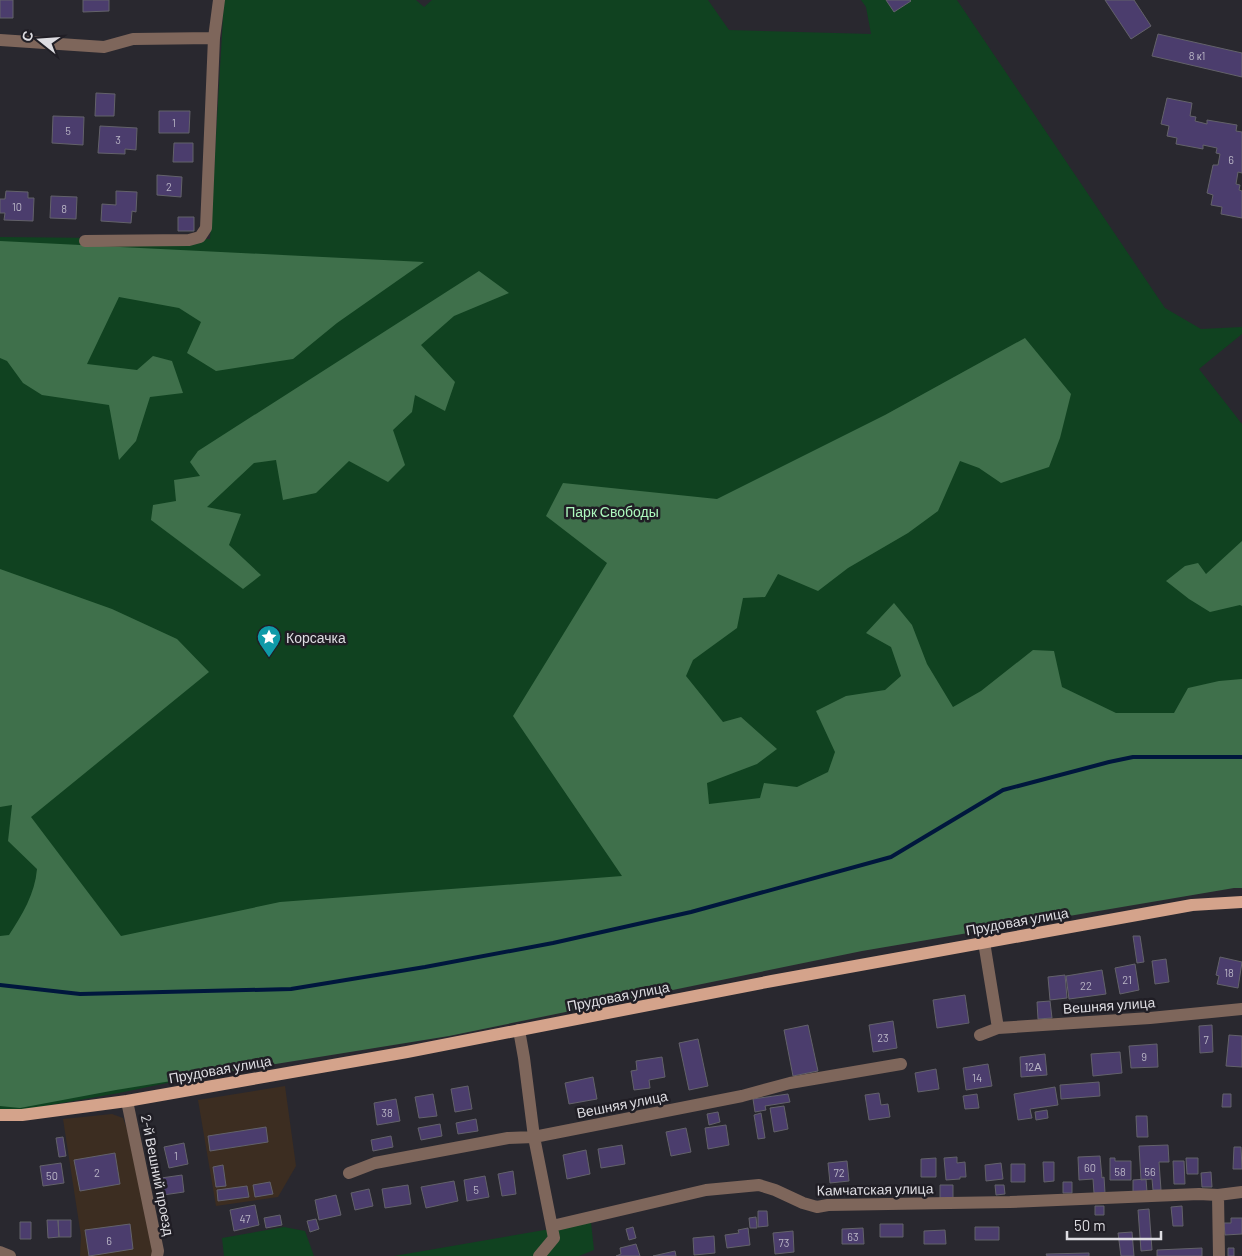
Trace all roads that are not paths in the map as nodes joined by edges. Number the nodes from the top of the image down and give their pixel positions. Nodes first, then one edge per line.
1 (218, 0) edge
2 (214, 38) junction
3 (0, 40) edge
4 (85, 241) dead end
5 (1242, 902) edge
6 (984, 942) junction
7 (1242, 1009) edge
8 (998, 1028) junction
9 (519, 1030) junction
10 (980, 1035) dead end
11 (901, 1064) dead end
12 (127, 1101) junction
13 (0, 1115) edge
14 (534, 1136) junction
15 (349, 1173) dead end
16 (1242, 1192) edge
17 (1218, 1195) junction
18 (552, 1226) junction
19 (0, 1252) edge
20 (10, 1256) edge
21 (157, 1256) edge
22 (539, 1256) edge
23 (1218, 1256) edge

1 - 2 street
2 - 3 street
2 - 4 street
5 - 6 main road, Прудовая улица
6 - 8 street
6 - 9 main road, Прудовая улица
7 - 8 street, Вешняя улица
8 - 10 street, Вешняя улица
9 - 12 main road, Прудовая улица
9 - 14 street
11 - 14 street, Вешняя улица
12 - 13 main road, Прудовая улица
12 - 21 street, 2-й Вешний проезд
14 - 15 street, Вешняя улица
14 - 18 street
16 - 17 street, Камчатская улица
17 - 18 street, Камчатская улица
17 - 23 street
18 - 22 street
19 - 20 street

